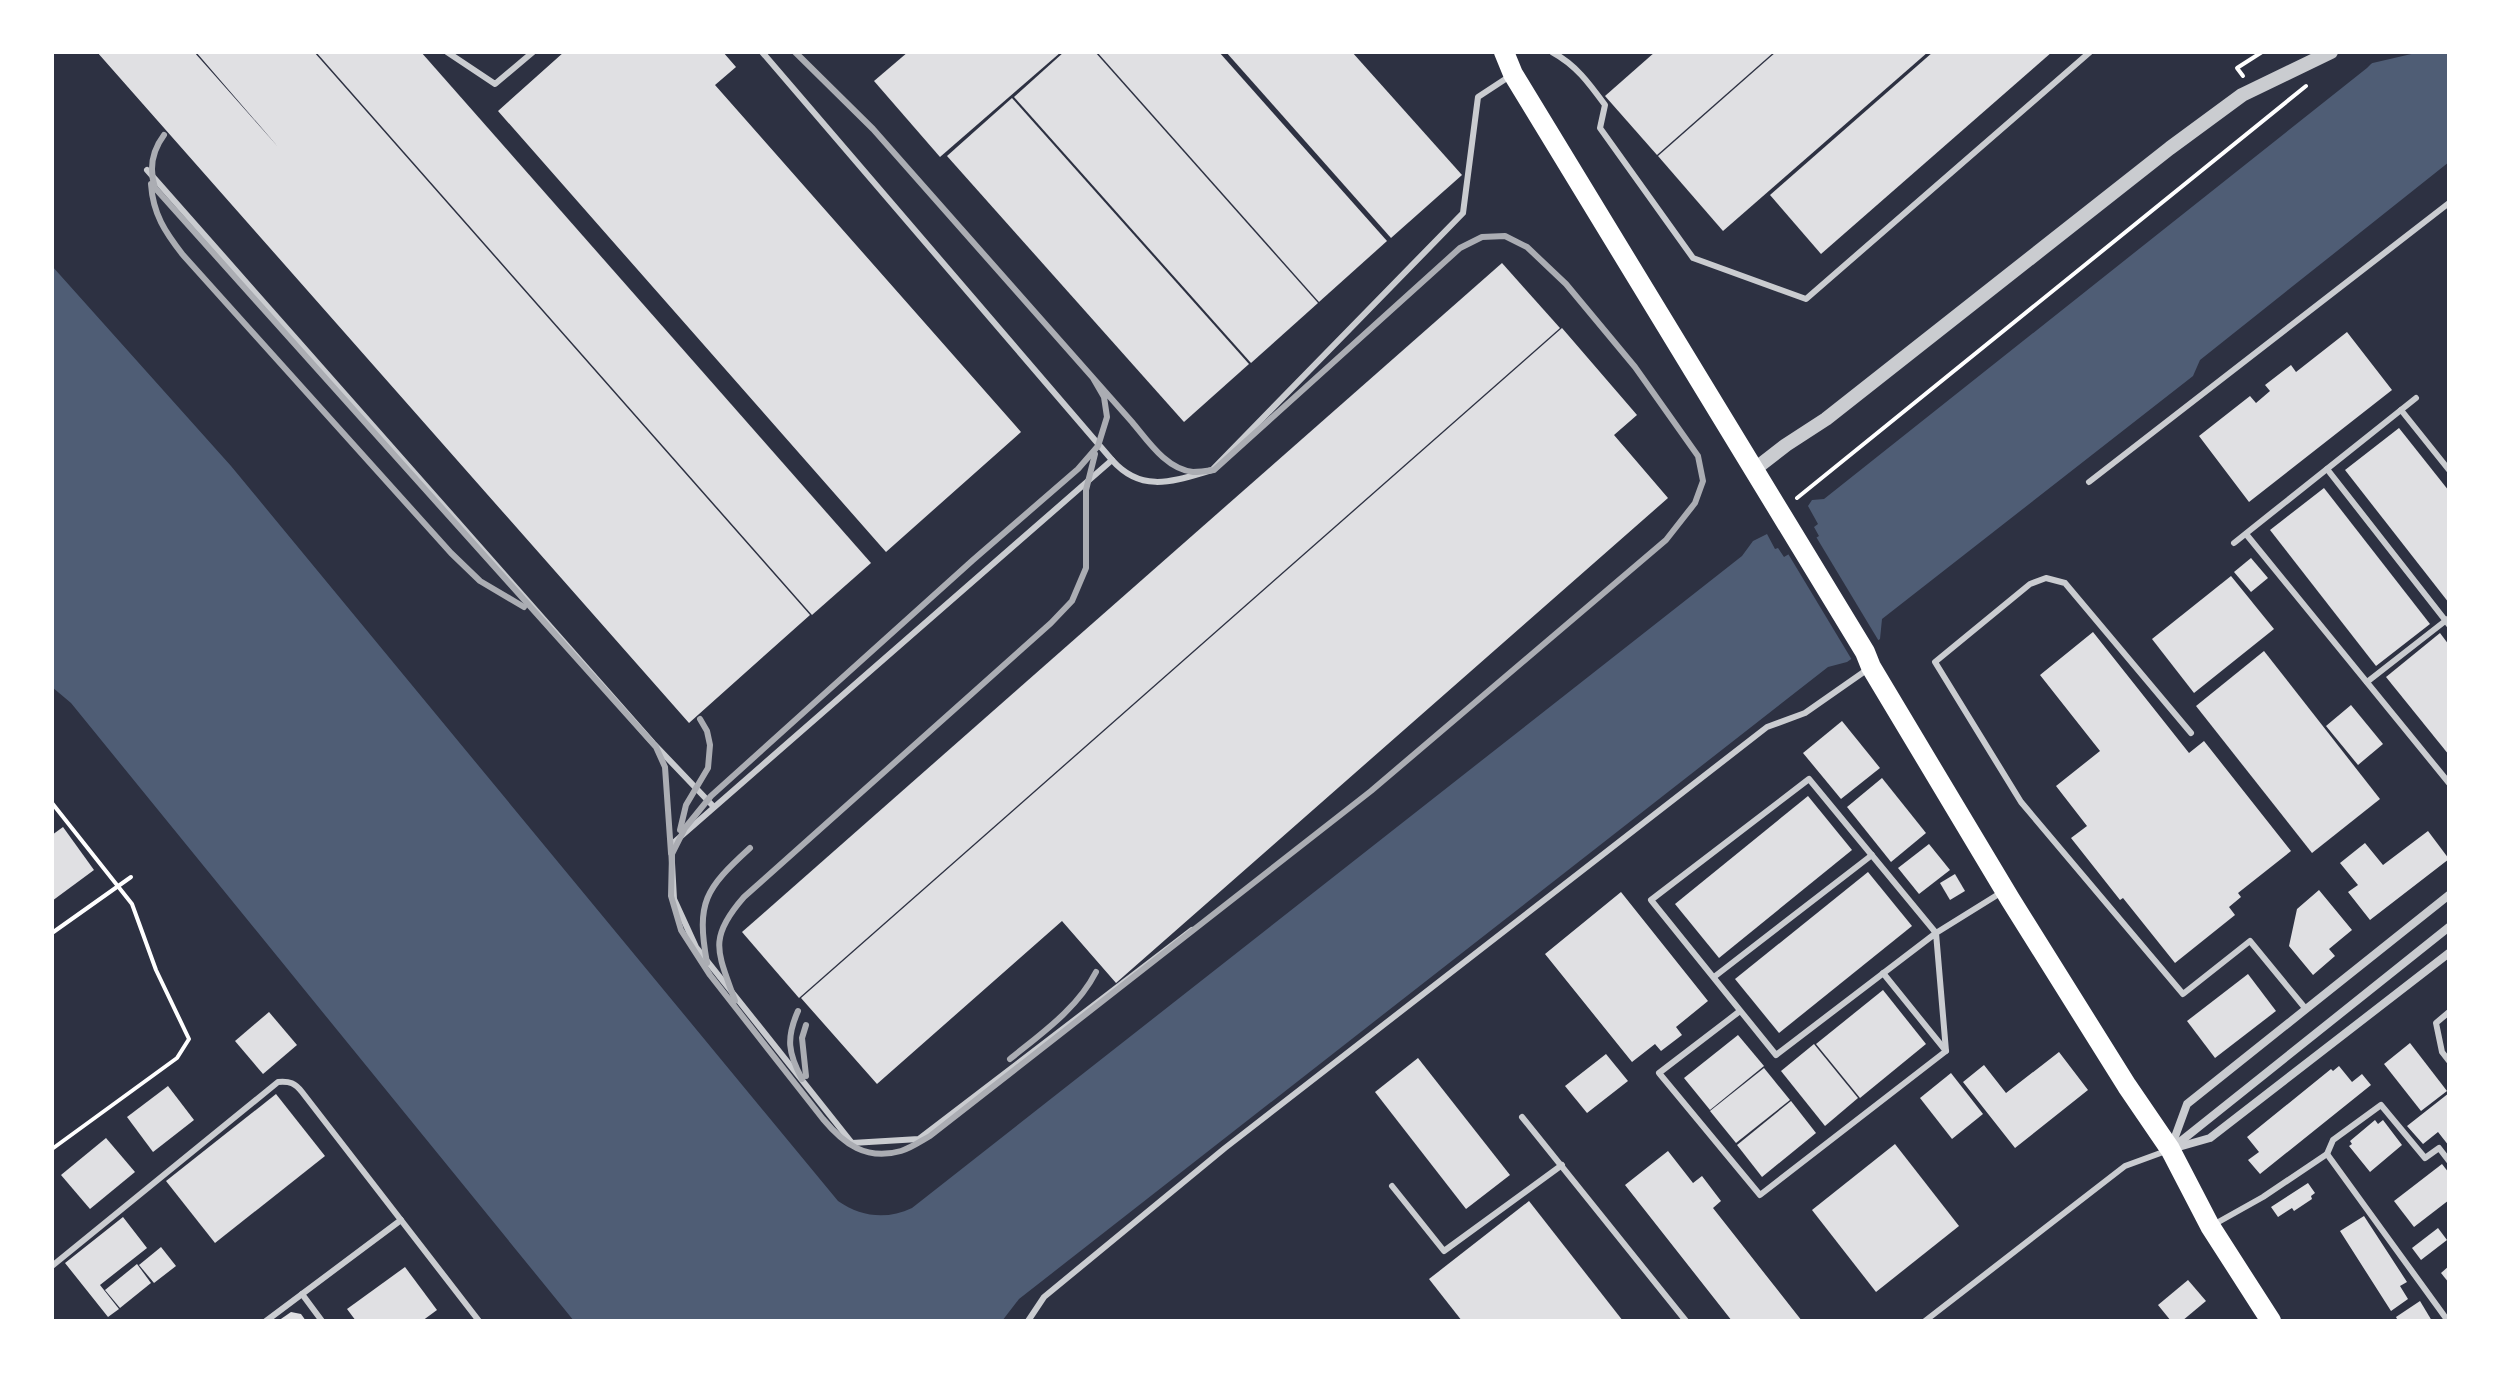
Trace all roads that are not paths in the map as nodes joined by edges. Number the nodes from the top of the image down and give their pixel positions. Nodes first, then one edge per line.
1 (447, 52) edge
2 (533, 52) edge
3 (762, 52) edge
4 (1504, 52) edge
5 (1552, 52) edge
6 (2090, 52) edge
7 (2331, 52) edge
8 (1513, 74) junction
9 (147, 170) dead end
10 (2449, 203) edge
11 (2416, 398) dead end
12 (2401, 410) junction
13 (1112, 460) junction
14 (1755, 469) junction
15 (2327, 469) junction
16 (2449, 470) edge
17 (2089, 482) dead end
18 (2246, 534) junction
19 (2234, 543) dead end
20 (2448, 621) edge
21 (1868, 659) junction
22 (2367, 682) junction
23 (2191, 733) dead end
24 (2449, 783) edge
25 (713, 806) junction
26 (1872, 855) junction
27 (2005, 890) junction
28 (2449, 895) edge
29 (2449, 927) edge
30 (1192, 930) dead end
31 (1936, 933) junction
32 (2449, 953) edge
33 (1883, 973) junction
34 (1714, 977) junction
35 (2305, 1008) junction
36 (1740, 1011) junction
37 (2449, 1012) edge
38 (1946, 1051) junction
39 (2449, 1061) edge
40 (1522, 1117) dead end
41 (2170, 1149) junction
42 (2327, 1154) junction
43 (2449, 1161) edge
44 (1562, 1165) junction
45 (1392, 1186) dead end
46 (401, 1220) junction
47 (2210, 1226) junction
48 (52, 1266) edge
49 (302, 1294) junction
50 (266, 1321) edge
51 (322, 1321) edge
52 (479, 1321) edge
53 (1028, 1321) edge
54 (1686, 1321) edge
55 (1925, 1321) edge
56 (2271, 1321) edge
57 (2448, 1321) edge

1 - 2 lane
3 - 13 lane
4 - 8 main road
5 - 6 lane
7 - 14 street
8 - 13 lane
8 - 14 main road
9 - 25 lane
10 - 17 lane
11 - 12 lane
12 - 15 lane
12 - 16 lane
13 - 25 lane
14 - 21 main road
15 - 18 lane
15 - 20 lane
18 - 19 lane
18 - 22 lane
20 - 22 lane
21 - 27 main road
21 - 53 lane
22 - 24 lane
23 - 35 lane
25 - 30 lane
26 - 31 lane
26 - 34 lane
26 - 34 lane
27 - 31 lane
27 - 41 main road
28 - 35 street
29 - 41 street
31 - 33 lane
31 - 38 lane
32 - 41 street
33 - 36 lane
33 - 38 lane
34 - 36 lane
35 - 41 street
36 - 38 lane
37 - 39 lane
40 - 44 lane
41 - 47 main road
41 - 55 lane
42 - 43 lane
42 - 47 lane
42 - 57 lane
44 - 45 lane
44 - 54 lane
46 - 48 lane
46 - 49 lane
46 - 52 lane
47 - 56 main road
49 - 50 lane
49 - 51 lane

